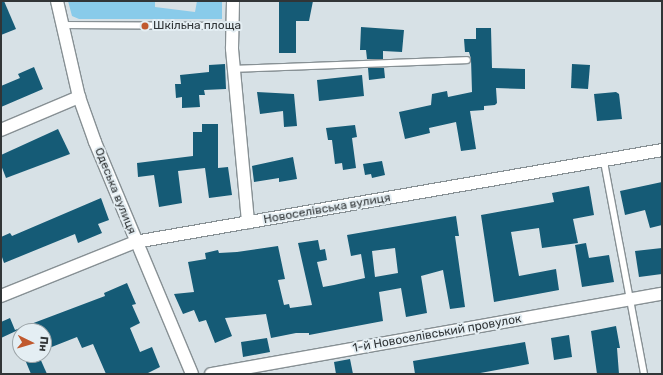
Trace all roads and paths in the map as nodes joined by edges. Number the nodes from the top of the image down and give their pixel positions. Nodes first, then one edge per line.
1 (57, 1) edge
2 (233, 1) edge
3 (62, 25) junction
4 (232, 26) junction
5 (467, 60) dead end
6 (234, 69) junction
7 (79, 97) junction
8 (1, 130) edge
9 (662, 150) edge
10 (604, 162) junction
11 (248, 222) junction
12 (136, 242) junction
13 (662, 294) edge
14 (1, 296) edge
15 (630, 300) junction
16 (192, 374) edge
17 (211, 374) edge
18 (644, 374) edge

1 - 3 street, Одеська вулиця
2 - 4 street
3 - 4 lane
3 - 7 street, Одеська вулиця
4 - 6 street
5 - 6 lane
6 - 11 street
7 - 8 street
7 - 12 street, Одеська вулиця
9 - 10 street, Новоселівська вулиця
10 - 11 street, Новоселівська вулиця
10 - 15 lane
11 - 12 street, Новоселівська вулиця
12 - 14 street, Новоселівська вулиця
12 - 16 street, Одеська вулиця
13 - 15 street, 1-й Новоселівський провулок
15 - 17 street, 1-й Новоселівський провулок
15 - 18 lane

